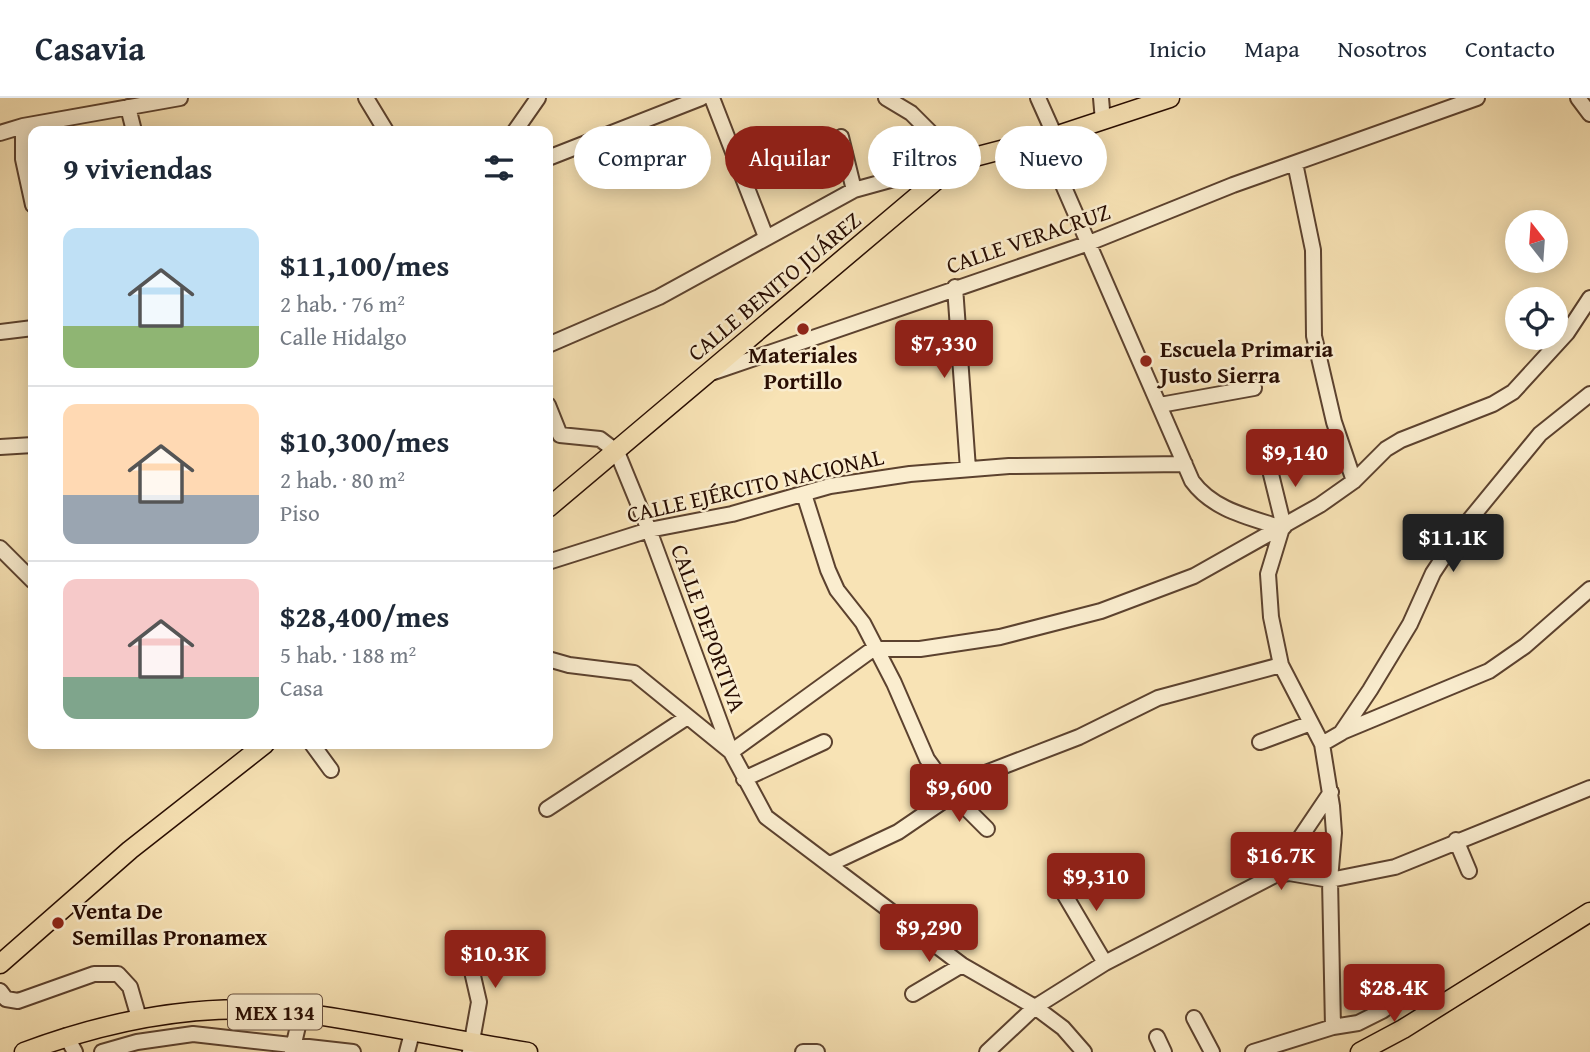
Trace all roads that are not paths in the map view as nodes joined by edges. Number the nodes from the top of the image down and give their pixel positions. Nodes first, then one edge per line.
1 (180, 98) edge
2 (366, 98) edge
3 (538, 98) edge
4 (701, 98) edge
5 (712, 98) edge
6 (886, 98) edge
7 (1038, 98) edge
8 (1101, 98) edge
9 (1170, 98) edge
10 (1478, 98) edge
11 (1577, 98) edge
12 (1448, 103) edge
13 (128, 107) junction
14 (1590, 114) edge
15 (1103, 121) junction
16 (23, 126) junction
17 (133, 126) edge
18 (383, 126) edge
19 (518, 126) edge
20 (924, 126) edge
21 (1046, 126) edge
22 (1086, 126) edge
23 (0, 133) edge
24 (553, 156) edge
25 (1295, 163) junction
26 (28, 182) edge
27 (868, 186) edge
28 (926, 189) edge
29 (1069, 189) edge
30 (854, 190) joint
31 (766, 237) junction
32 (1089, 243) junction
33 (955, 287) junction
34 (1590, 298) edge
35 (28, 329) edge
36 (0, 332) edge
37 (553, 343) edge
38 (709, 373) junction
39 (1254, 388) dead end
40 (1590, 394) edge
41 (1160, 405) junction
42 (554, 438) edge
43 (28, 445) edge
44 (0, 447) edge
45 (617, 452) junction
46 (1268, 462) dead end
47 (1185, 464) junction
48 (968, 469) junction
49 (1354, 481) junction
50 (804, 494) junction
51 (553, 504) edge
52 (1283, 527) junction
53 (649, 530) junction
54 (0, 548) edge
55 (553, 560) edge
56 (28, 576) edge
57 (1590, 589) edge
58 (873, 649) junction
59 (553, 660) edge
60 (1281, 665) junction
61 (686, 718) junction
62 (1311, 723) junction
63 (1341, 733) junction
64 (824, 742) dead end
65 (1260, 742) dead end
66 (1322, 744) junction
67 (259, 749) edge
68 (316, 749) edge
69 (731, 752) junction
70 (331, 770) dead end
71 (744, 779) junction
72 (1590, 788) edge
73 (1331, 792) junction
74 (953, 795) junction
75 (547, 809) dead end
76 (987, 829) dead end
77 (1456, 840) junction
78 (830, 864) junction
79 (1469, 871) dead end
80 (1275, 875) junction
81 (1056, 880) dead end
82 (1330, 880) junction
83 (1590, 912) edge
84 (465, 941) dead end
85 (1105, 963) junction
86 (0, 964) edge
87 (962, 965) junction
88 (1435, 974) dead end
89 (0, 991) edge
90 (914, 994) dead end
91 (1035, 1007) junction
92 (301, 1013) junction
93 (139, 1018) junction
94 (1194, 1018) dead end
95 (1333, 1027) junction
96 (412, 1033) junction
97 (1157, 1037) dead end
98 (70, 1044) edge
99 (138, 1047) edge
100 (471, 1048) edge
101 (293, 1049) edge
102 (24, 1052) edge
103 (102, 1052) edge
104 (353, 1052) edge
105 (407, 1052) edge
106 (528, 1052) edge
107 (803, 1052) edge
108 (817, 1052) edge
109 (987, 1052) edge
110 (1084, 1052) edge
111 (1164, 1052) edge
112 (1212, 1052) edge
113 (1253, 1052) edge
114 (1360, 1052) edge

1 - 13 street
2 - 18 street
3 - 19 street
4 - 24 street
5 - 31 street
6 - 20 street
7 - 21 street
8 - 15 street
9 - 15 main road, CALLE BENITO JUÁREZ
10 - 12 street, CALLE VERACRUZ
11 - 14 street
12 - 25 street, CALLE VERACRUZ
13 - 16 street
13 - 17 street
15 - 22 main road, CALLE BENITO JUÁREZ
16 - 23 street
16 - 26 street
25 - 32 street, CALLE VERACRUZ
25 - 49 street
27 - 30 street
28 - 38 main road, CALLE BENITO JUÁREZ
29 - 32 street
30 - 31 street
31 - 37 street
32 - 33 street, CALLE VERACRUZ
32 - 41 street
33 - 38 street, CALLE VERACRUZ
33 - 48 street
34 - 49 street
35 - 36 street
38 - 45 main road, CALLE BENITO JUÁREZ
39 - 41 street
40 - 63 street
41 - 47 street
42 - 45 street
43 - 44 street
45 - 51 main road, CALLE BENITO JUÁREZ
45 - 53 street, CALLE DEPORTIVA
46 - 52 street
47 - 48 street, CALLE EJÉRCITO NACIONAL
47 - 52 street
48 - 50 street, CALLE EJÉRCITO NACIONAL
49 - 52 street
50 - 53 street, CALLE EJÉRCITO NACIONAL
50 - 58 street
52 - 58 street
52 - 60 street
53 - 55 street, CALLE EJÉRCITO NACIONAL
53 - 69 street, CALLE DEPORTIVA
54 - 56 street
57 - 63 street
58 - 69 street
58 - 74 street
59 - 61 street
60 - 62 street
60 - 74 street
61 - 69 street
61 - 75 street
62 - 65 street
62 - 66 street
63 - 66 street
64 - 71 street
66 - 73 street
67 - 86 main road
68 - 70 street
69 - 71 street, CALLE DEPORTIVA
71 - 78 street, CALLE DEPORTIVA
72 - 77 street
73 - 80 street
73 - 82 street
74 - 76 street
74 - 78 street
77 - 79 street
77 - 82 street
78 - 87 street, CALLE DEPORTIVA
80 - 82 street
80 - 85 street
81 - 85 street
82 - 95 street
83 - 114 main road
84 - 100 street
85 - 91 street
87 - 90 street
87 - 91 street, CALLE DEPORTIVA
88 - 95 street
89 - 93 street
91 - 109 street
91 - 110 street, CALLE DEPORTIVA
92 - 93 main road, MEX 134
92 - 96 main road, MEX 134
92 - 101 street
93 - 98 main road, MEX 134
94 - 112 street
95 - 113 street
96 - 100 main road, MEX 134
96 - 105 street
97 - 111 street
98 - 102 main road, MEX 134
99 - 101 street
99 - 103 street
100 - 106 main road, MEX 134
101 - 104 street
107 - 108 street

